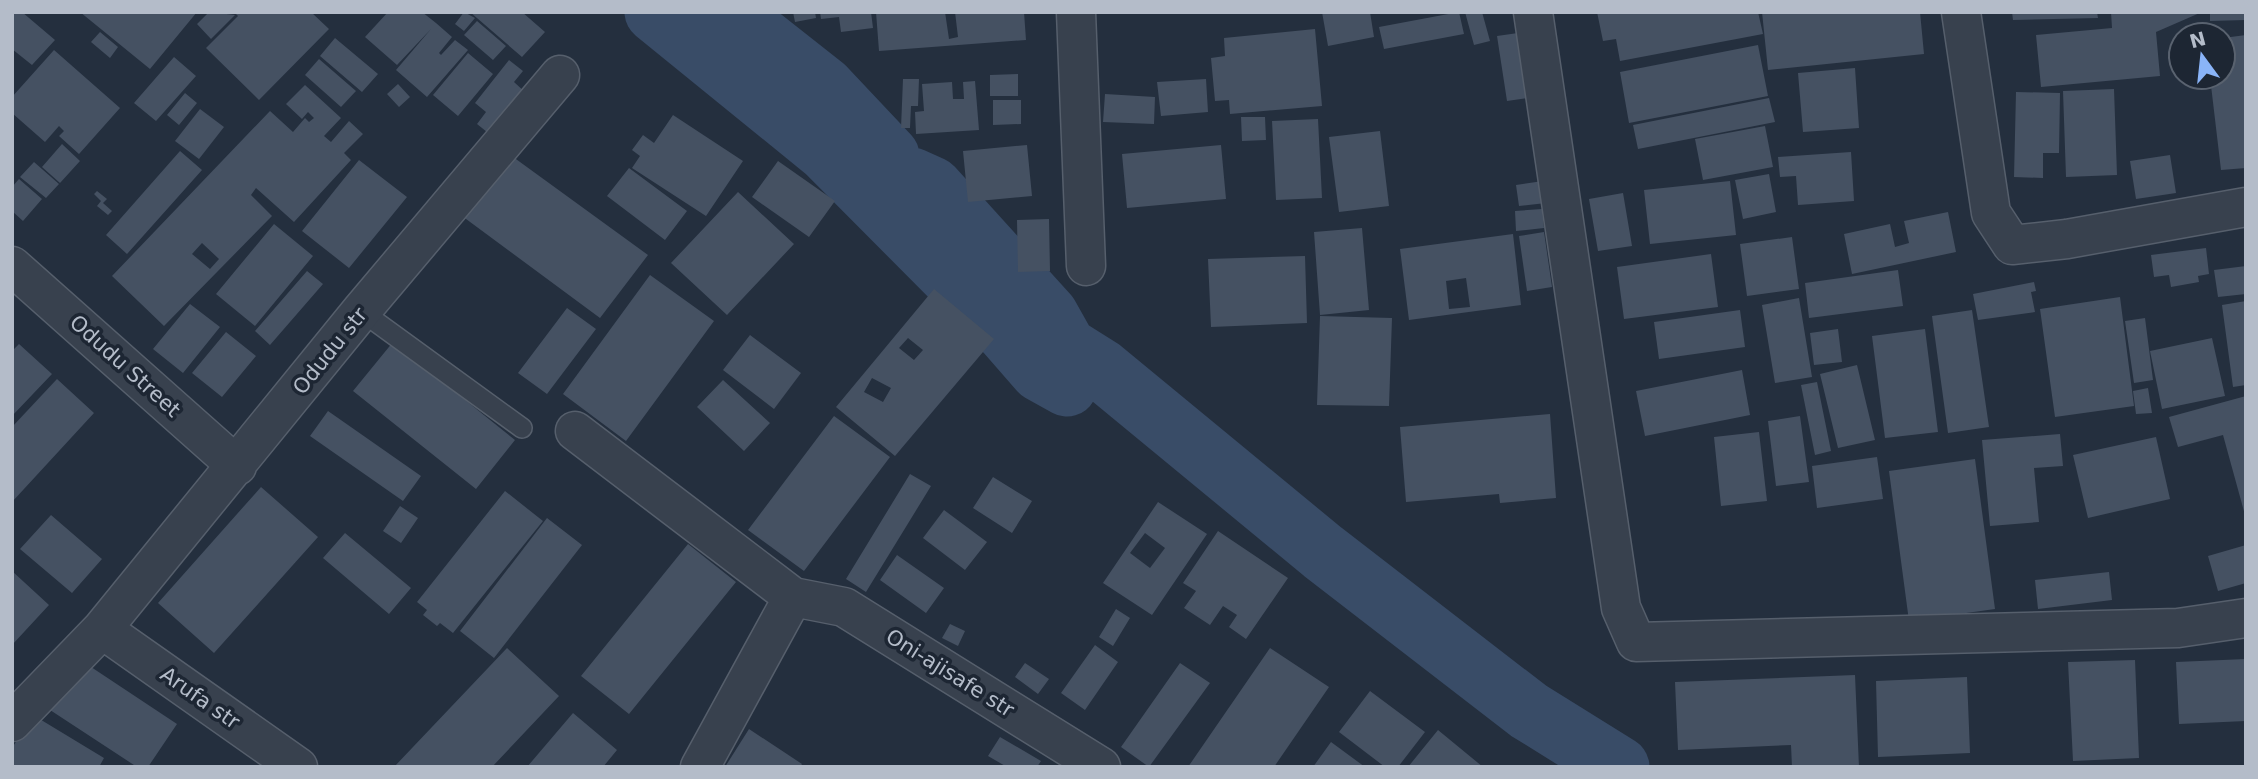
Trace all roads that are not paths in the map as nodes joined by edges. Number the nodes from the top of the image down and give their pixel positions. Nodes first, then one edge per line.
1 (1076, 12) edge
2 (1533, 12) edge
3 (1961, 12) edge
4 (560, 75) dead end
5 (2246, 207) edge
6 (12, 266) edge
7 (1086, 266) dead end
8 (362, 311) junction
9 (523, 428) dead end
10 (575, 432) dead end
11 (237, 466) junction
12 (793, 597) junction
13 (2246, 618) edge
14 (102, 629) junction
15 (12, 722) edge
16 (298, 767) edge
17 (700, 767) edge
18 (1101, 767) edge

1 - 7 street
2 - 13 street
3 - 5 street
4 - 8 street, Odudu str
6 - 11 street, Odudu Street
8 - 9 lane
8 - 11 street, Odudu str
10 - 12 street, Oni-ajisafe str
11 - 14 street, Odudu str
12 - 17 street
12 - 18 street, Oni-ajisafe str
14 - 15 street, Odudu str
14 - 16 street, Arufa str

